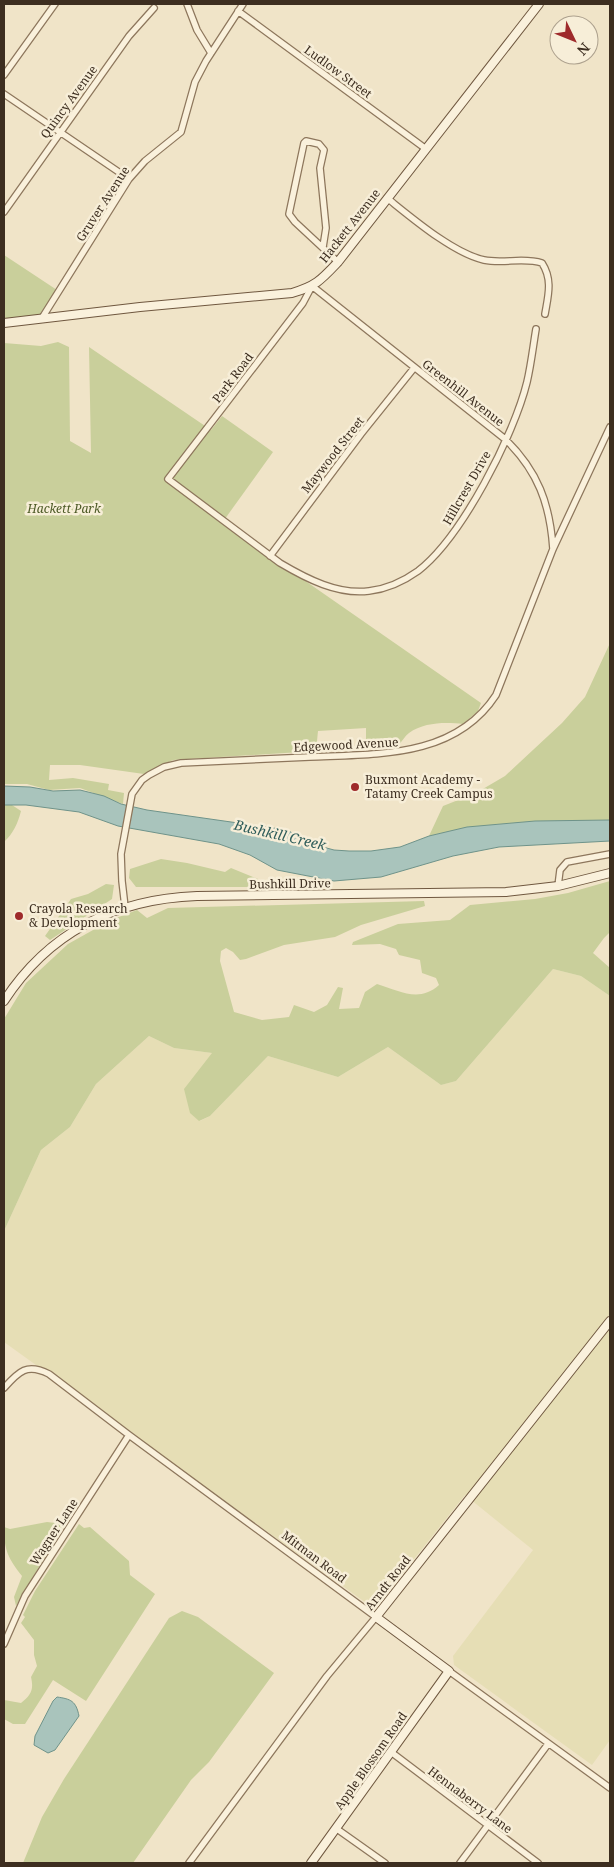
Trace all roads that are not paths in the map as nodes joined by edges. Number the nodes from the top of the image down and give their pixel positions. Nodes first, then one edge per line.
1 (55, 4) edge
2 (187, 4) edge
3 (242, 4) edge
4 (539, 4) edge
5 (154, 8) dead end
6 (238, 11) junction
7 (211, 53) junction
8 (4, 75) edge
9 (4, 94) edge
10 (59, 132) junction
11 (426, 149) junction
12 (130, 179) junction
13 (387, 198) junction
14 (4, 212) edge
15 (322, 247) junction
16 (338, 262) junction
17 (312, 286) junction
18 (544, 314) dead end
19 (42, 318) junction
20 (4, 323) edge
21 (536, 330) dead end
22 (414, 368) junction
23 (610, 427) edge
24 (505, 439) junction
25 (168, 479) joint
26 (553, 548) junction
27 (270, 556) junction
28 (610, 854) edge
29 (610, 873) edge
30 (558, 886) junction
31 (125, 907) junction
32 (4, 1001) edge
33 (610, 1320) edge
34 (4, 1388) edge
35 (129, 1435) junction
36 (376, 1616) junction
37 (4, 1644) edge
38 (448, 1671) junction
39 (548, 1744) junction
40 (390, 1752) junction
41 (610, 1788) edge
42 (488, 1826) junction
43 (337, 1829) junction
44 (189, 1863) edge
45 (311, 1863) edge
46 (386, 1863) edge
47 (460, 1863) edge
48 (538, 1863) edge

1 - 8 street
2 - 7 street
3 - 6 street, Gruver Avenue
4 - 11 main road, Hackett Avenue
5 - 10 street, Quincy Avenue
6 - 7 street, Gruver Avenue
6 - 11 street, Ludlow Street
7 - 12 street, Gruver Avenue
9 - 10 street
10 - 12 street
10 - 14 street, Quincy Avenue
11 - 13 main road, Hackett Avenue
12 - 19 street, Gruver Avenue
13 - 16 main road, Hackett Avenue
13 - 18 street
15 - 15 street
15 - 16 street
16 - 17 main road, Hackett Avenue
17 - 19 main road, Hackett Avenue
17 - 22 street, Greenhill Avenue
17 - 25 street, Park Road
19 - 20 main road, Hackett Avenue
21 - 24 street, Hillcrest Drive
22 - 24 street, Greenhill Avenue
22 - 27 street, Maywood Street
23 - 26 street, Edgewood Avenue
24 - 26 street, Greenhill Avenue
24 - 27 street, Hillcrest Drive
25 - 27 street, Hillcrest Drive
26 - 31 street, Edgewood Avenue
28 - 30 street
29 - 30 main road, Bushkill Drive
30 - 31 main road, Bushkill Drive
31 - 32 main road, Bushkill Drive
33 - 36 main road, Arndt Road
34 - 35 street, Mitman Road
35 - 36 street, Mitman Road
35 - 37 street, Wagner Lane
36 - 38 main road, Mitman Road
36 - 44 street, Arndt Road
38 - 39 street, Mitman Road
38 - 40 main road, Apple Blossom Road
39 - 41 street, Mitman Road
39 - 42 street
40 - 42 street, Hennaberry Lane
40 - 43 main road, Apple Blossom Road
42 - 47 street
42 - 48 street, Hennaberry Lane
43 - 45 main road, Apple Blossom Road
43 - 46 street

